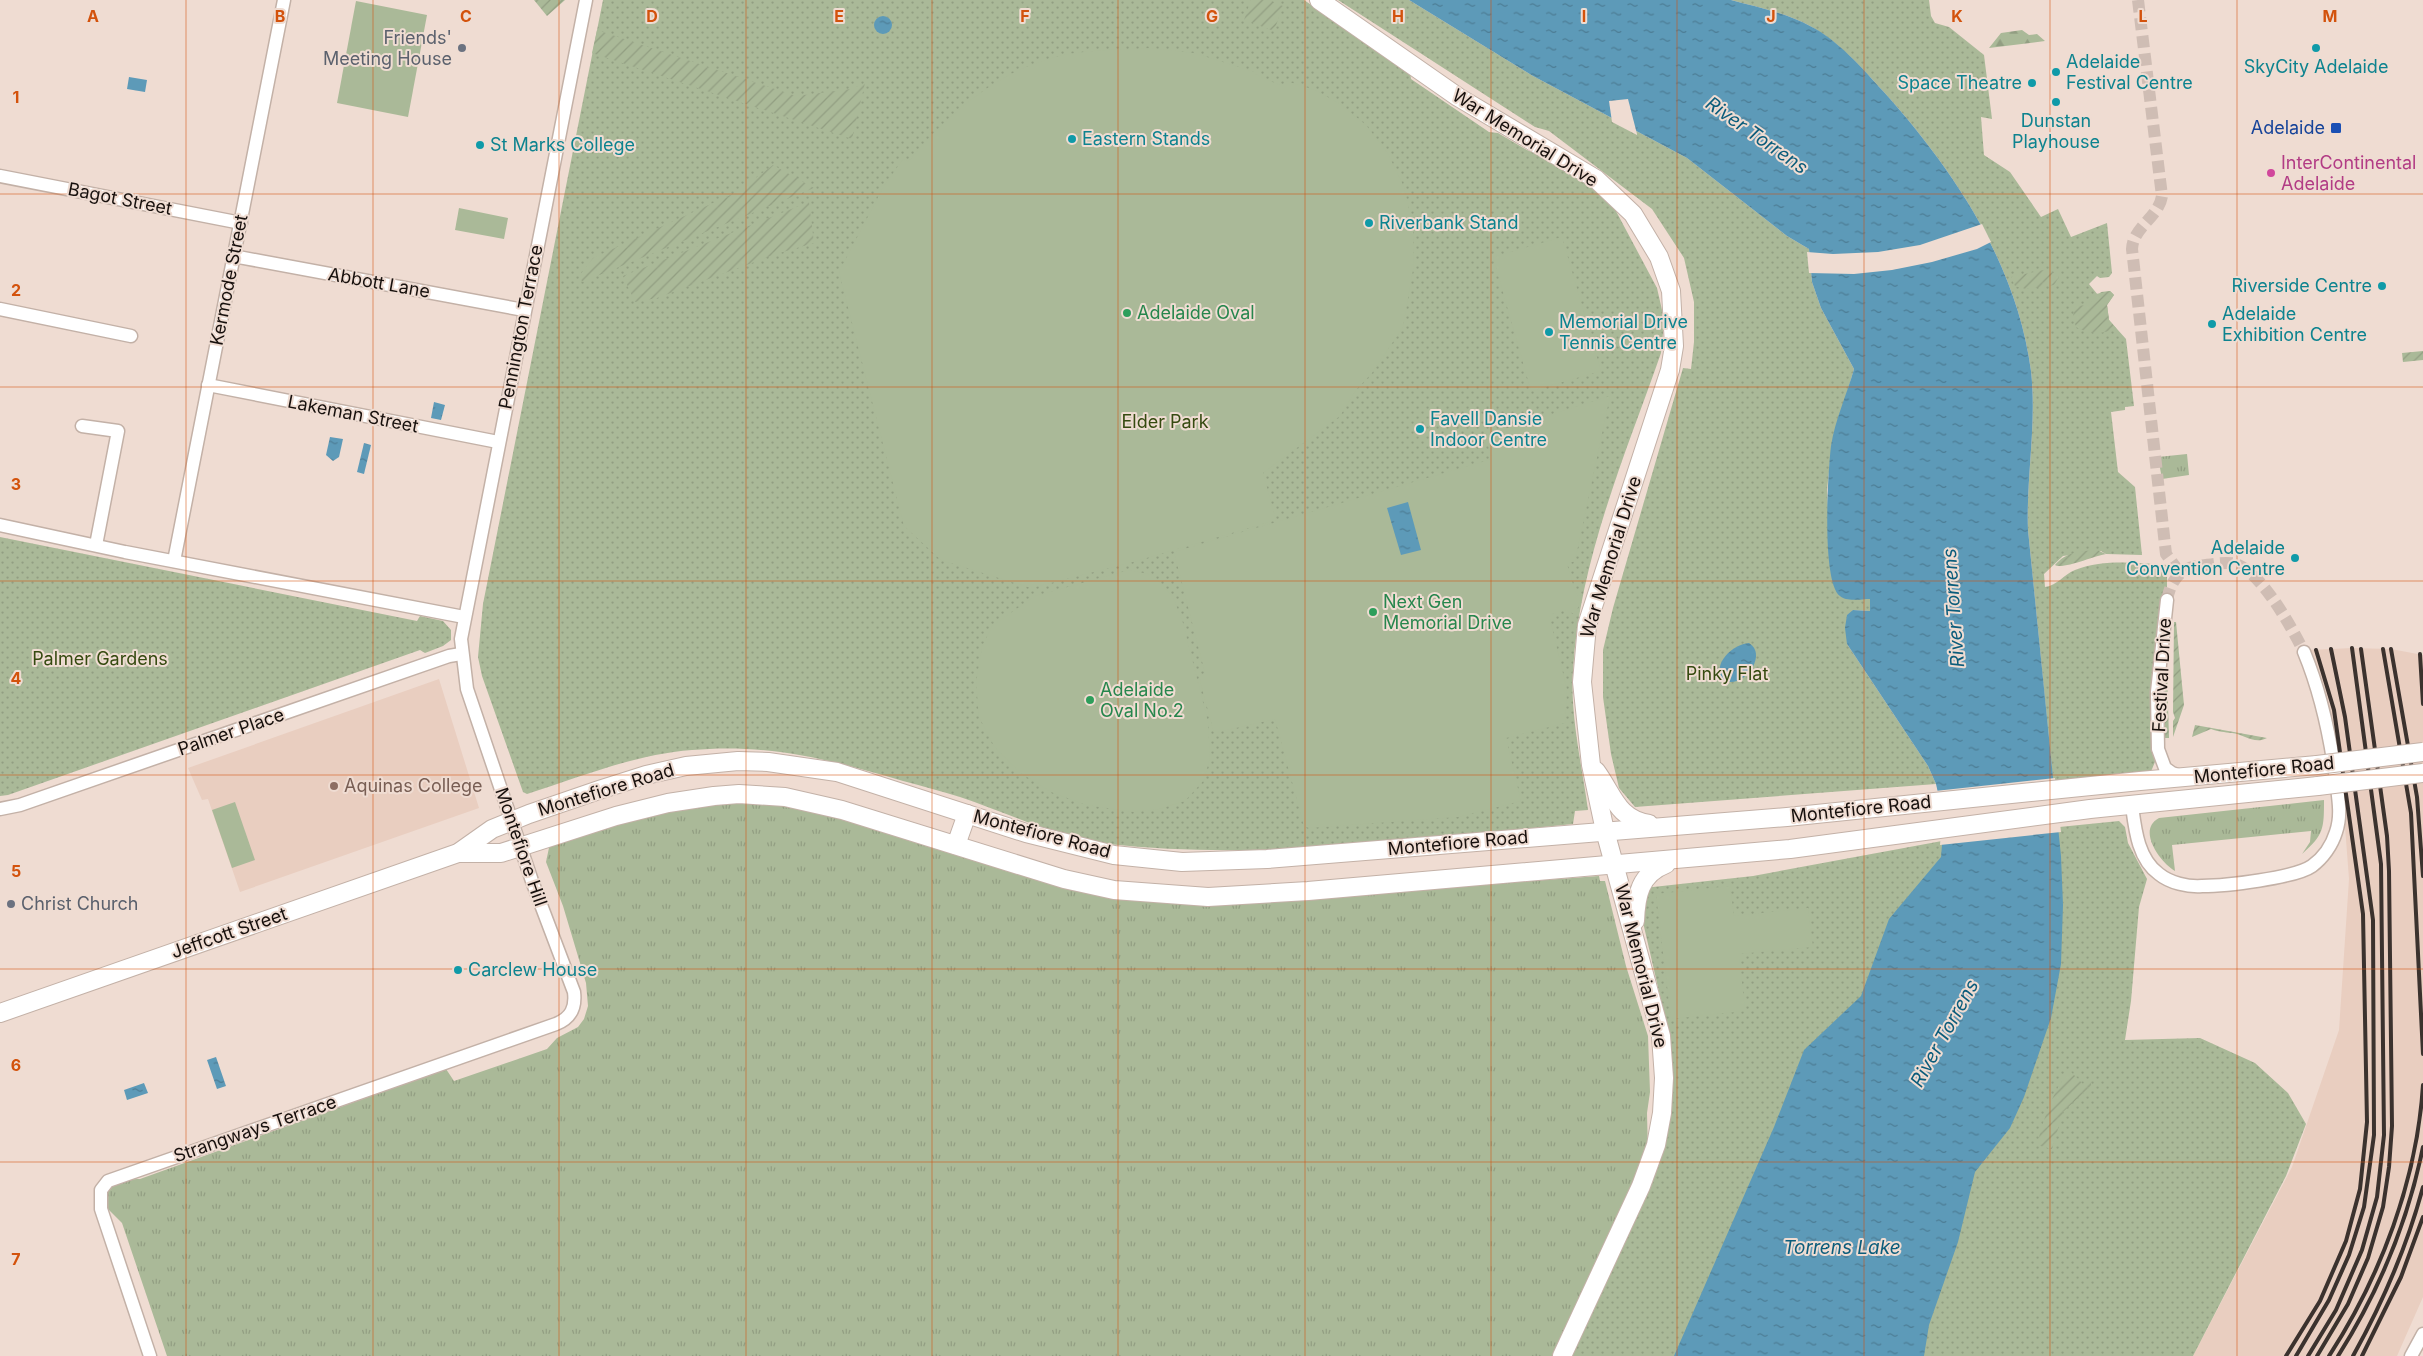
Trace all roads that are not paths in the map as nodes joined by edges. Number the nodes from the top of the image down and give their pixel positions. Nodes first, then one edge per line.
1 (284, 0) edge
2 (586, 0) edge
3 (1319, 0) edge
4 (0, 176) edge
5 (241, 223) junction
6 (234, 256) junction
7 (0, 309) edge
8 (524, 310) junction
9 (131, 336) dead end
10 (208, 385) junction
11 (82, 426) dead end
12 (498, 442) junction
13 (0, 525) edge
14 (96, 545) junction
15 (174, 560) junction
16 (2167, 600) tunnel mouth
17 (464, 617) junction
18 (2304, 652) tunnel mouth
19 (461, 654) junction
20 (2158, 749) junction
21 (2423, 752) edge
22 (1591, 765) junction
23 (2423, 774) edge
24 (2185, 777) junction
25 (2140, 781) junction
26 (2132, 806) junction
27 (0, 809) edge
28 (966, 814) junction
29 (511, 822) junction
30 (1669, 826) junction
31 (1605, 831) junction
32 (956, 845) junction
33 (520, 847) junction
34 (458, 853) junction
35 (1686, 859) junction
36 (1615, 865) junction
37 (1636, 938) junction
38 (573, 1010) joint
39 (0, 1013) edge
40 (2423, 1334) edge
41 (150, 1356) edge
42 (1562, 1356) edge
43 (2411, 1356) edge

1 - 5 street, Kermode Street
2 - 8 street, Pennington Terrace
3 - 22 main road, War Memorial Drive
4 - 5 street, Bagot Street
5 - 6 street, Kermode Street
6 - 8 street, Abbott Lane
6 - 10 street, Kermode Street
7 - 9 street
8 - 12 street, Pennington Terrace
10 - 12 street, Lakeman Street
10 - 15 street, Kermode Street
11 - 14 street
12 - 17 street, Pennington Terrace
13 - 14 street
14 - 15 street
15 - 17 street
16 - 20 street, Festival Drive
17 - 19 street, Pennington Terrace
18 - 26 street
19 - 27 street, Palmer Place
19 - 29 street, Montefiore Hill
20 - 24 street, Festival Drive
20 - 25 street, Festival Drive
21 - 24 main road, Montefiore Road, bridge
22 - 30 main road
22 - 31 main road, War Memorial Drive
23 - 26 main road, Montefiore Road, bridge
24 - 25 main road, Montefiore Road
25 - 30 main road, Montefiore Road
26 - 35 main road, Montefiore Road
28 - 29 main road, Montefiore Road
28 - 31 main road, Montefiore Road
28 - 32 main road
29 - 33 street, Montefiore Hill
29 - 34 main road, Jeffcott Street
30 - 31 main road, Montefiore Road
31 - 36 main road, War Memorial Drive
32 - 33 main road, Montefiore Road
32 - 36 main road, Montefiore Road
33 - 34 main road, Jeffcott Street
33 - 38 street, Montefiore Hill
34 - 39 main road, Jeffcott Street
35 - 36 main road, Montefiore Road
35 - 37 main road
36 - 37 main road, War Memorial Drive
37 - 42 main road, War Memorial Drive
38 - 41 street, Strangways Terrace
40 - 43 street

